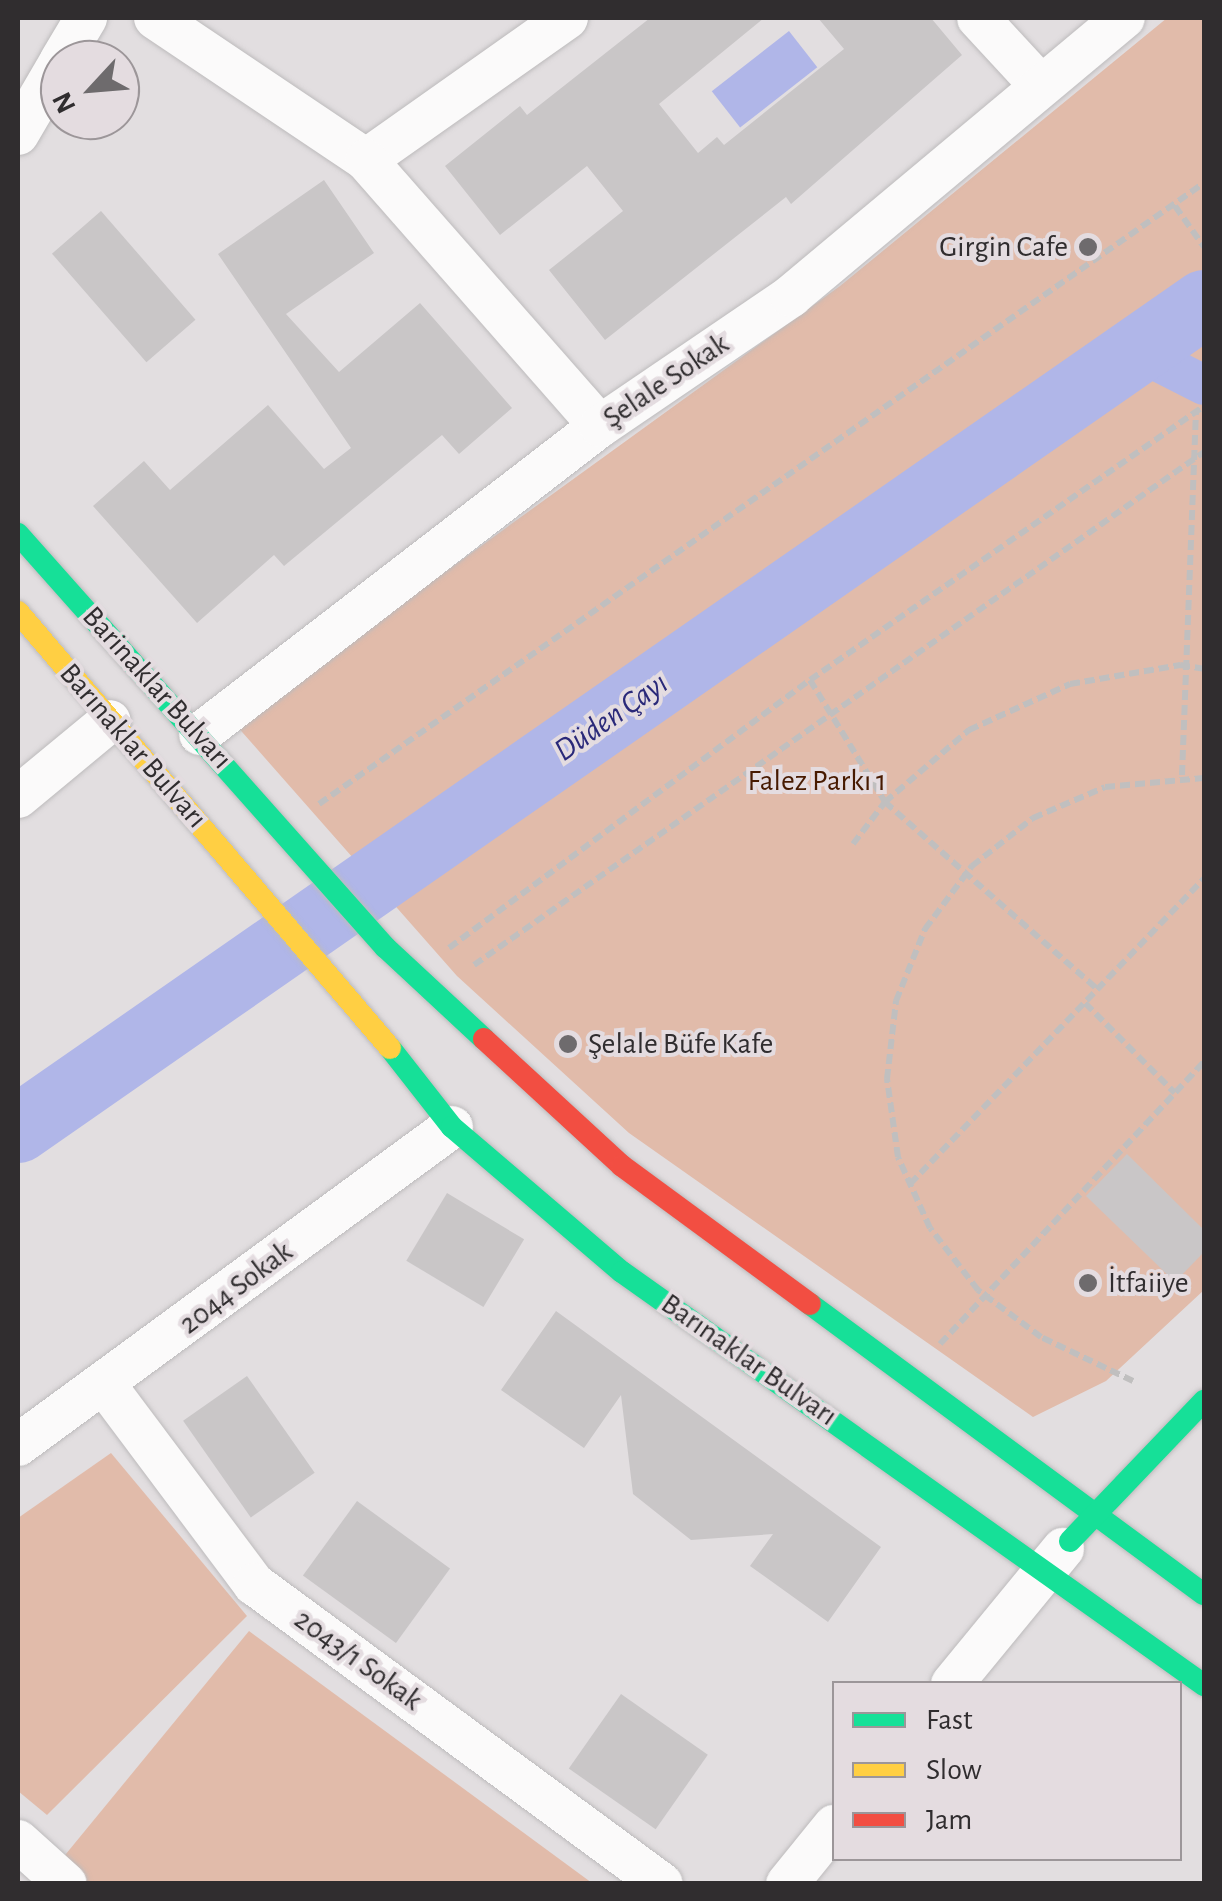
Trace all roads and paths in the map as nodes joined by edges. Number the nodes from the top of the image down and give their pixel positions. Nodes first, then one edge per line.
1 (86, 18) edge
2 (155, 18) edge
3 (568, 18) edge
4 (978, 18) edge
5 (1124, 18) edge
6 (73, 40) edge
7 (1040, 85) junction
8 (40, 96) edge
9 (18, 134) edge
10 (366, 160) junction
11 (1204, 183) edge
12 (1174, 206) junction
13 (1204, 247) edge
14 (1204, 406) edge
15 (1196, 412) junction
16 (600, 426) junction
17 (1204, 452) edge
18 (1195, 459) junction
19 (18, 534) edge
20 (18, 612) edge
21 (1187, 666) junction
22 (1204, 669) edge
23 (810, 680) junction
24 (832, 716) junction
25 (110, 720) junction
26 (200, 734) junction
27 (1182, 776) junction
28 (1204, 778) edge
29 (18, 798) edge
30 (884, 802) junction
31 (288, 838) junction
32 (853, 844) dead end
33 (966, 874) junction
34 (1204, 879) edge
35 (386, 947) joint
36 (420, 967) junction
37 (1098, 990) junction
38 (1085, 1004) junction
39 (1204, 1062) edge
40 (1175, 1093) junction
41 (452, 1128) junction
42 (910, 1184) junction
43 (984, 1295) junction
44 (908, 1378) junction
45 (1133, 1381) dead end
46 (105, 1385) junction
47 (1204, 1401) edge
48 (18, 1445) edge
49 (1070, 1542) junction
50 (1204, 1594) edge
51 (954, 1681) edge
52 (1204, 1684) edge
53 (832, 1828) edge
54 (18, 1841) edge
55 (66, 1884) edge
56 (662, 1884) edge
57 (787, 1884) edge

1 - 6 street
2 - 10 street
3 - 10 street
4 - 7 street
5 - 7 street, Şelale Sokak
7 - 16 street, Şelale Sokak
8 - 9 street
10 - 16 street
11 - 12 path
12 - 13 path
12 - 31 path
14 - 15 path
15 - 18 path
15 - 23 path
16 - 26 street, Şelale Sokak
17 - 18 path
18 - 21 path
18 - 24 path
19 - 26 main road, Barinaklar Bulvarı
20 - 25 main road, Barınaklar Bulvarı
21 - 22 path
21 - 27 path
21 - 30 path
23 - 24 path
23 - 36 path
24 - 30 path
24 - 36 path
25 - 29 street
25 - 41 main road, Barınaklar Bulvarı
26 - 31 main road, Barinaklar Bulvarı
27 - 28 path
27 - 33 path
30 - 32 path
30 - 33 path
31 - 35 main road, Barinaklar Bulvarı
33 - 37 path
33 - 42 path
34 - 37 path
35 - 36 main road, Barınaklar Bulvarı
36 - 44 main road, Barınaklar Bulvarı
37 - 38 path
38 - 40 path
38 - 42 path
39 - 40 path
40 - 43 path
41 - 46 street, 2044 Sokak
41 - 49 main road, Barınaklar Bulvarı
42 - 43 path
43 - 44 path
43 - 45 path
44 - 49 main road, Barınaklar Bulvarı
46 - 48 street, 2044 Sokak
46 - 56 street, 2043/1 Sokak
47 - 49 main road
49 - 50 main road, Barınaklar Bulvarı
49 - 51 street
49 - 52 main road, Barınaklar Bulvarı
53 - 57 street
54 - 55 street

